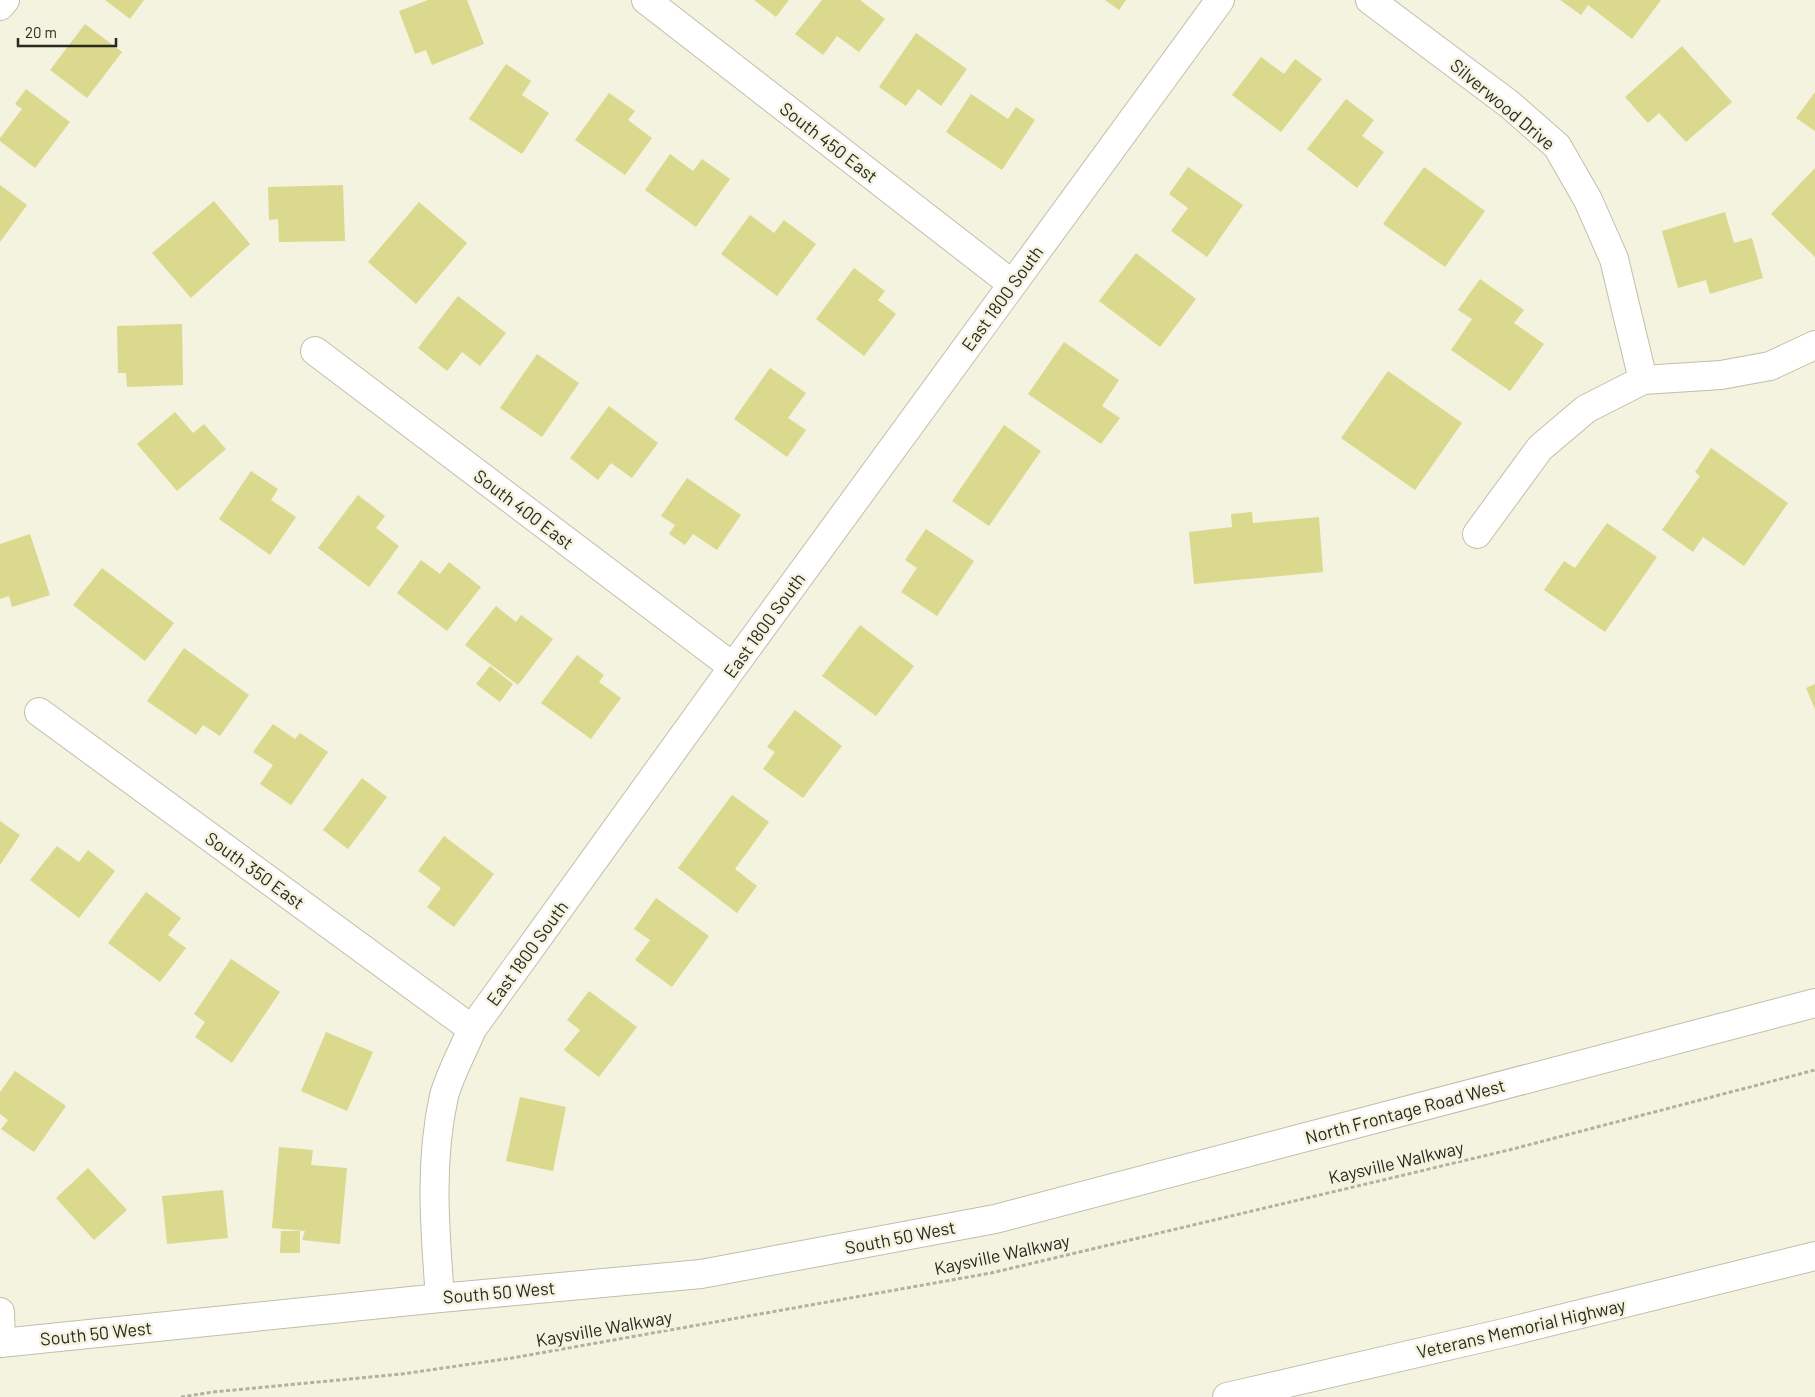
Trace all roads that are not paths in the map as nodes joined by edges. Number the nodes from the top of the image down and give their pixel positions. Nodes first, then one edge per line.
1 (5, 0) edge
2 (646, 0) edge
3 (1220, 0) edge
4 (1370, 0) edge
5 (0, 6) edge
6 (1012, 284) junction
7 (1815, 345) edge
8 (315, 351) dead end
9 (1644, 380) junction
10 (1477, 534) dead end
11 (733, 666) junction
12 (39, 712) dead end
13 (1815, 1003) edge
14 (472, 1029) junction
15 (995, 1219) joint
16 (1815, 1256) edge
17 (440, 1298) junction
18 (0, 1312) edge
19 (1, 1343) edge
20 (1227, 1397) edge

1 - 5 main road
2 - 6 main road, South 450 East
3 - 6 main road, East 1800 South
4 - 9 main road, Silverwood Drive
6 - 11 main road, East 1800 South
7 - 9 main road
8 - 11 main road, South 400 East
9 - 10 main road
11 - 14 main road, East 1800 South
12 - 14 main road, South 350 East
13 - 15 main road, North Frontage Road West
14 - 17 main road, East 1800 South
15 - 17 main road, South 50 West
16 - 20 main road, Veterans Memorial Highway
17 - 19 main road, South 50 West
18 - 19 main road

